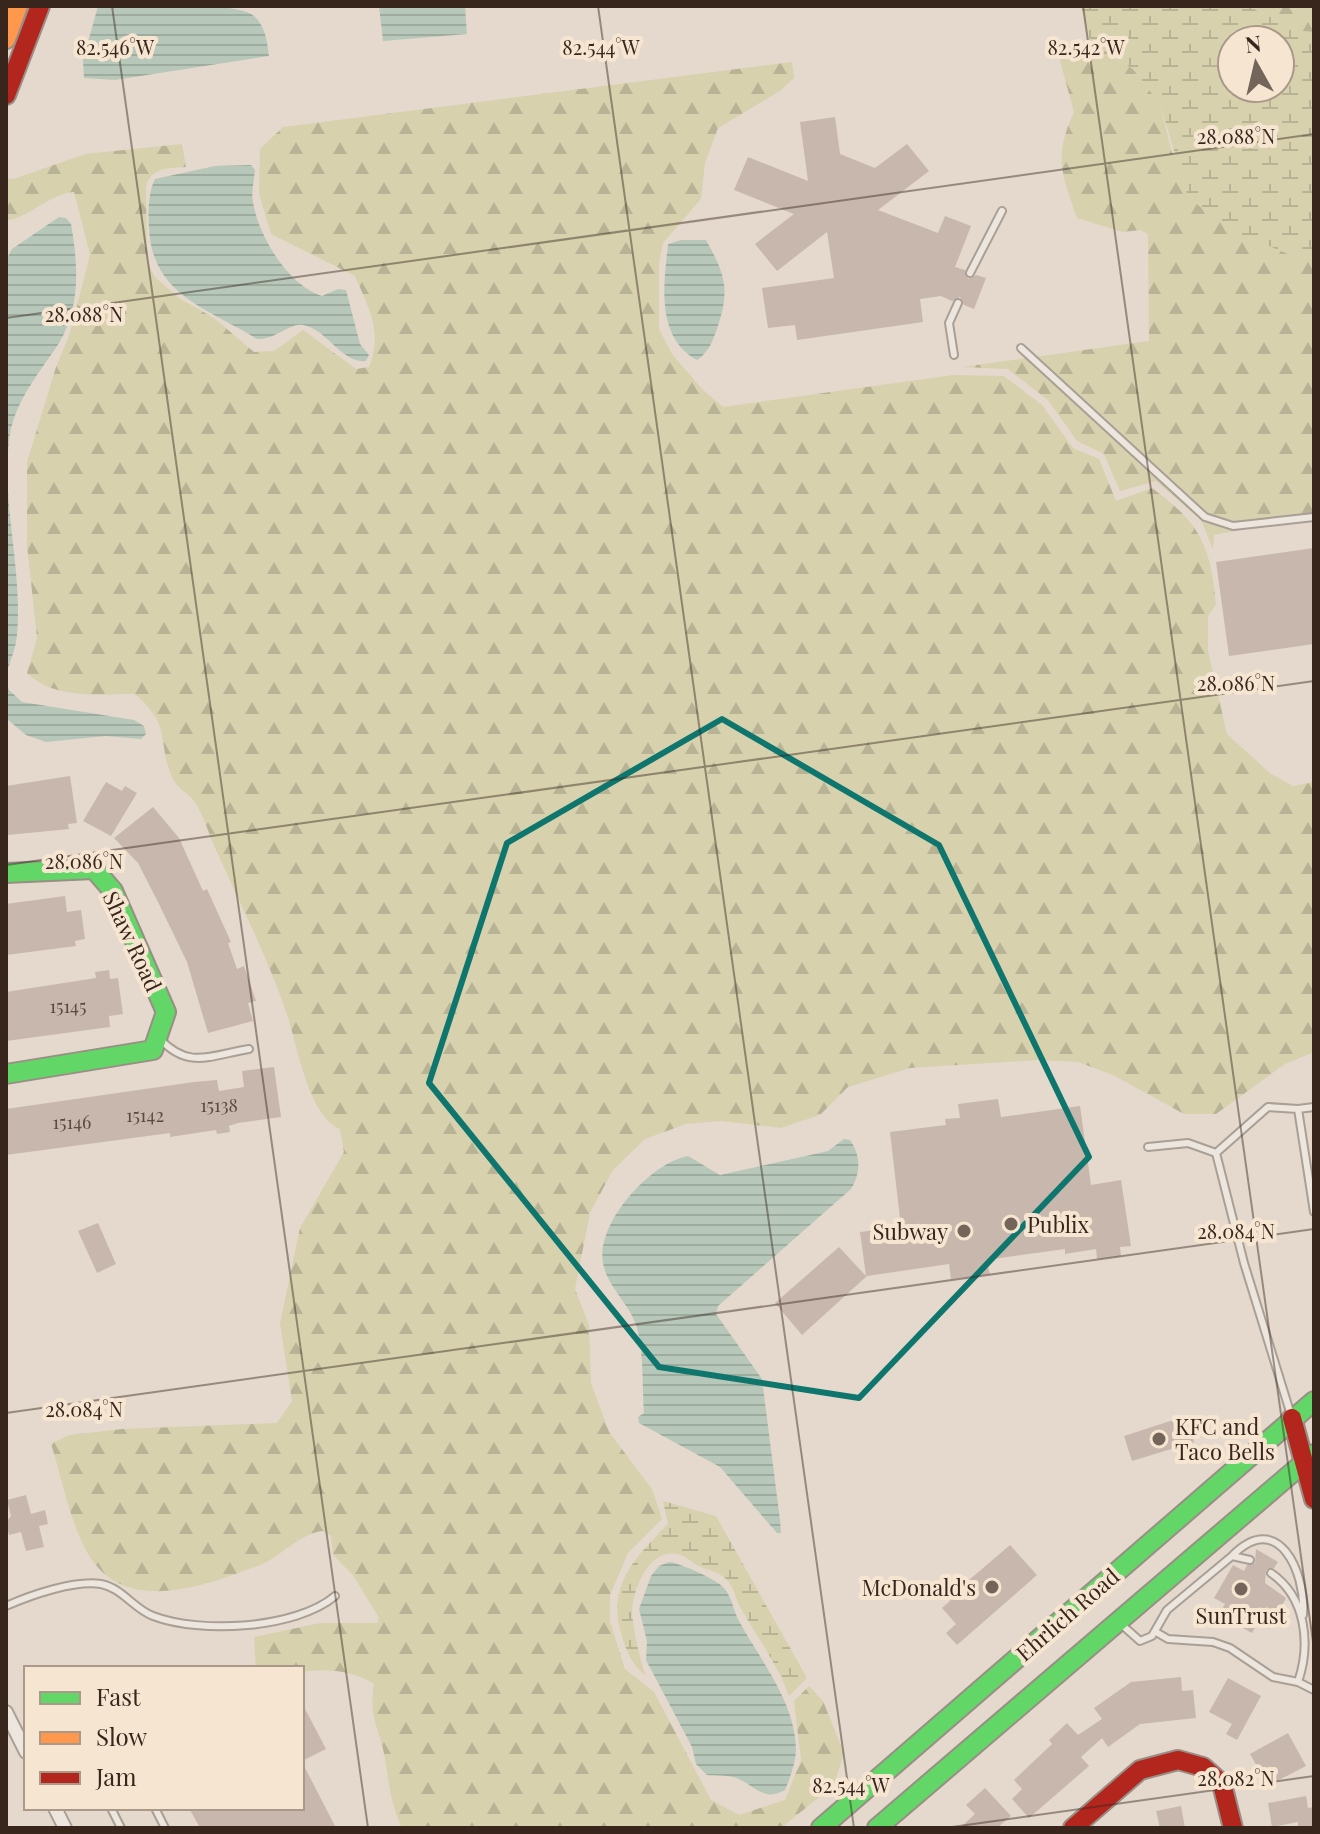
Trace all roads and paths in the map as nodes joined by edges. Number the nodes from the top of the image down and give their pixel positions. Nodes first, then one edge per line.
1 (18, 6) edge
2 (40, 6) edge
3 (6, 39) edge
4 (6, 95) edge
5 (1002, 211) dead end
6 (970, 273) dead end
7 (958, 303) dead end
8 (1021, 348) dead end
9 (954, 355) dead end
10 (1314, 517) edge
11 (6, 873) edge
12 (158, 1037) junction
13 (249, 1049) dead end
14 (6, 1074) edge
15 (1314, 1107) edge
16 (1298, 1109) junction
17 (1148, 1147) dead end
18 (1216, 1153) junction
19 (1314, 1212) edge
20 (1314, 1401) edge
21 (1292, 1418) junction
22 (1309, 1458) edge
23 (1314, 1499) edge
24 (1232, 1556) junction
25 (1250, 1560) dead end
26 (1271, 1573) dead end
27 (335, 1596) dead end
28 (6, 1606) edge
29 (1303, 1619) junction
30 (1118, 1622) junction
31 (1156, 1632) junction
32 (1298, 1682) junction
33 (1314, 1690) edge
34 (6, 1712) edge
35 (24, 1748) edge
36 (56, 1810) edge
37 (112, 1810) edge
38 (156, 1810) edge
39 (65, 1828) edge
40 (121, 1828) edge
41 (165, 1828) edge
42 (821, 1828) edge
43 (877, 1828) edge
44 (1073, 1828) edge
45 (1233, 1828) edge

1 - 3 main road
2 - 4 main road
5 - 6 lane
7 - 9 lane
8 - 10 lane
11 - 12 main road, Shaw Road
12 - 13 lane
12 - 14 main road
15 - 16 lane
16 - 18 lane
16 - 19 lane
17 - 18 lane
18 - 21 lane
20 - 21 main road, Ehrlich Road
21 - 22 main road
21 - 42 main road, Ehrlich Road
22 - 23 main road
22 - 30 main road, Ehrlich Road
24 - 25 lane
24 - 29 lane
24 - 31 lane
26 - 29 lane
27 - 28 lane
29 - 32 lane
30 - 31 lane
30 - 43 main road, Ehrlich Road
31 - 32 lane
32 - 33 lane
34 - 35 street
36 - 39 street
37 - 40 lane
38 - 41 lane
44 - 45 main road

